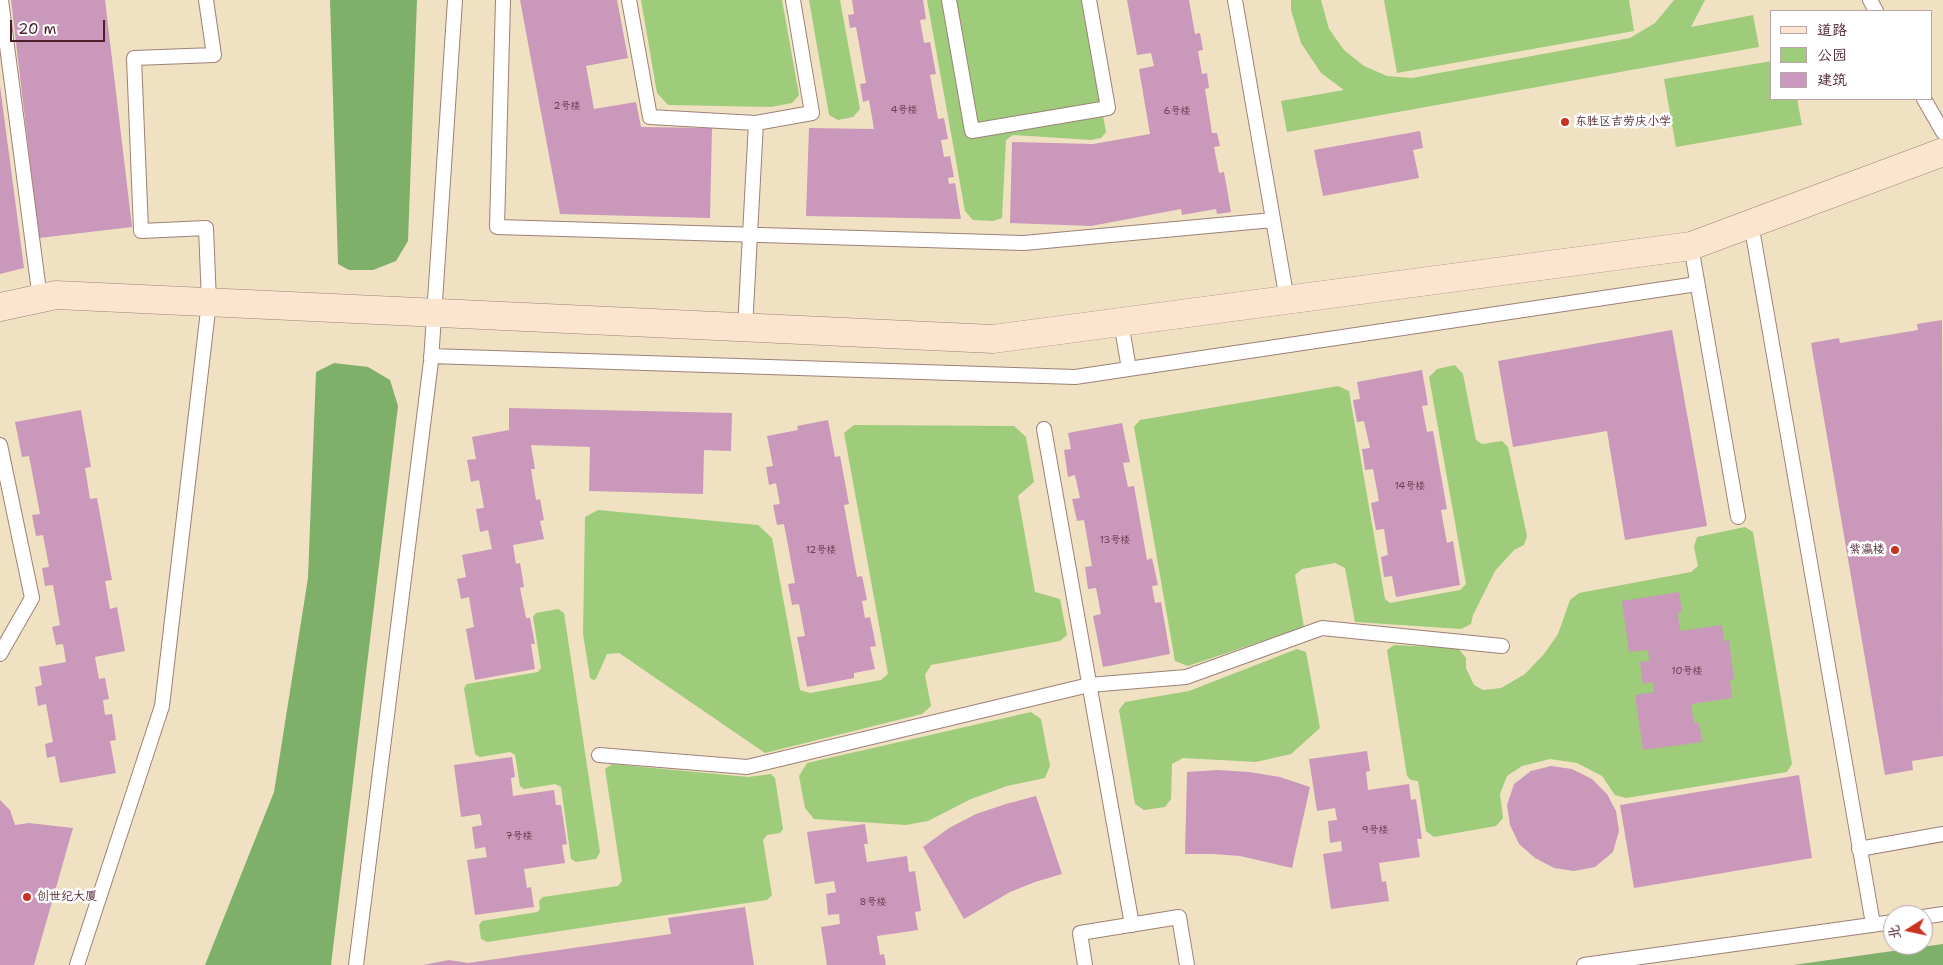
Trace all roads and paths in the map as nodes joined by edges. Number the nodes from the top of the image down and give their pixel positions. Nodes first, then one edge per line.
1 (1, 0) edge
2 (206, 0) edge
3 (455, 0) edge
4 (503, 0) edge
5 (629, 0) edge
6 (793, 0) edge
7 (949, 0) edge
8 (1089, 0) edge
9 (1235, 0) edge
10 (1925, 100) edge
11 (756, 123) junction
12 (1943, 132) edge
13 (1943, 152) edge
14 (1273, 220) junction
15 (1751, 223) junction
16 (750, 235) junction
17 (1690, 246) junction
18 (1697, 284) junction
19 (40, 299) junction
20 (1287, 300) junction
21 (209, 302) junction
22 (0, 307) edge
23 (435, 313) junction
24 (1121, 322) junction
25 (745, 328) junction
26 (432, 356) junction
27 (1129, 369) junction
28 (1044, 429) dead end
29 (0, 445) edge
30 (1738, 517) dead end
31 (1502, 646) dead end
32 (0, 654) edge
33 (1089, 685) junction
34 (599, 755) dead end
35 (1943, 834) edge
36 (1859, 849) junction
37 (1883, 923) edge
38 (1873, 924) junction
39 (1132, 925) junction
40 (77, 965) edge
41 (356, 965) edge
42 (1085, 965) edge
43 (1187, 965) edge
44 (1584, 965) edge

1 - 19 lane
2 - 21 lane
3 - 23 lane
4 - 16 lane
5 - 11 lane
6 - 11 lane
7 - 8 lane
9 - 14 lane
10 - 12 lane
11 - 16 lane
13 - 15 street
14 - 16 lane
14 - 20 lane
15 - 17 street
15 - 36 lane
16 - 25 lane
17 - 18 lane
17 - 20 street
18 - 27 lane
18 - 30 lane
19 - 21 street
19 - 22 street
20 - 24 street
21 - 23 street
21 - 40 lane
23 - 25 street
23 - 26 lane
24 - 25 street
24 - 27 lane
26 - 27 lane
26 - 41 lane
28 - 33 lane
29 - 32 lane
31 - 33 lane
33 - 34 lane
33 - 39 lane
35 - 36 lane
36 - 38 lane
37 - 38 lane
38 - 44 lane
39 - 42 lane
39 - 43 lane

